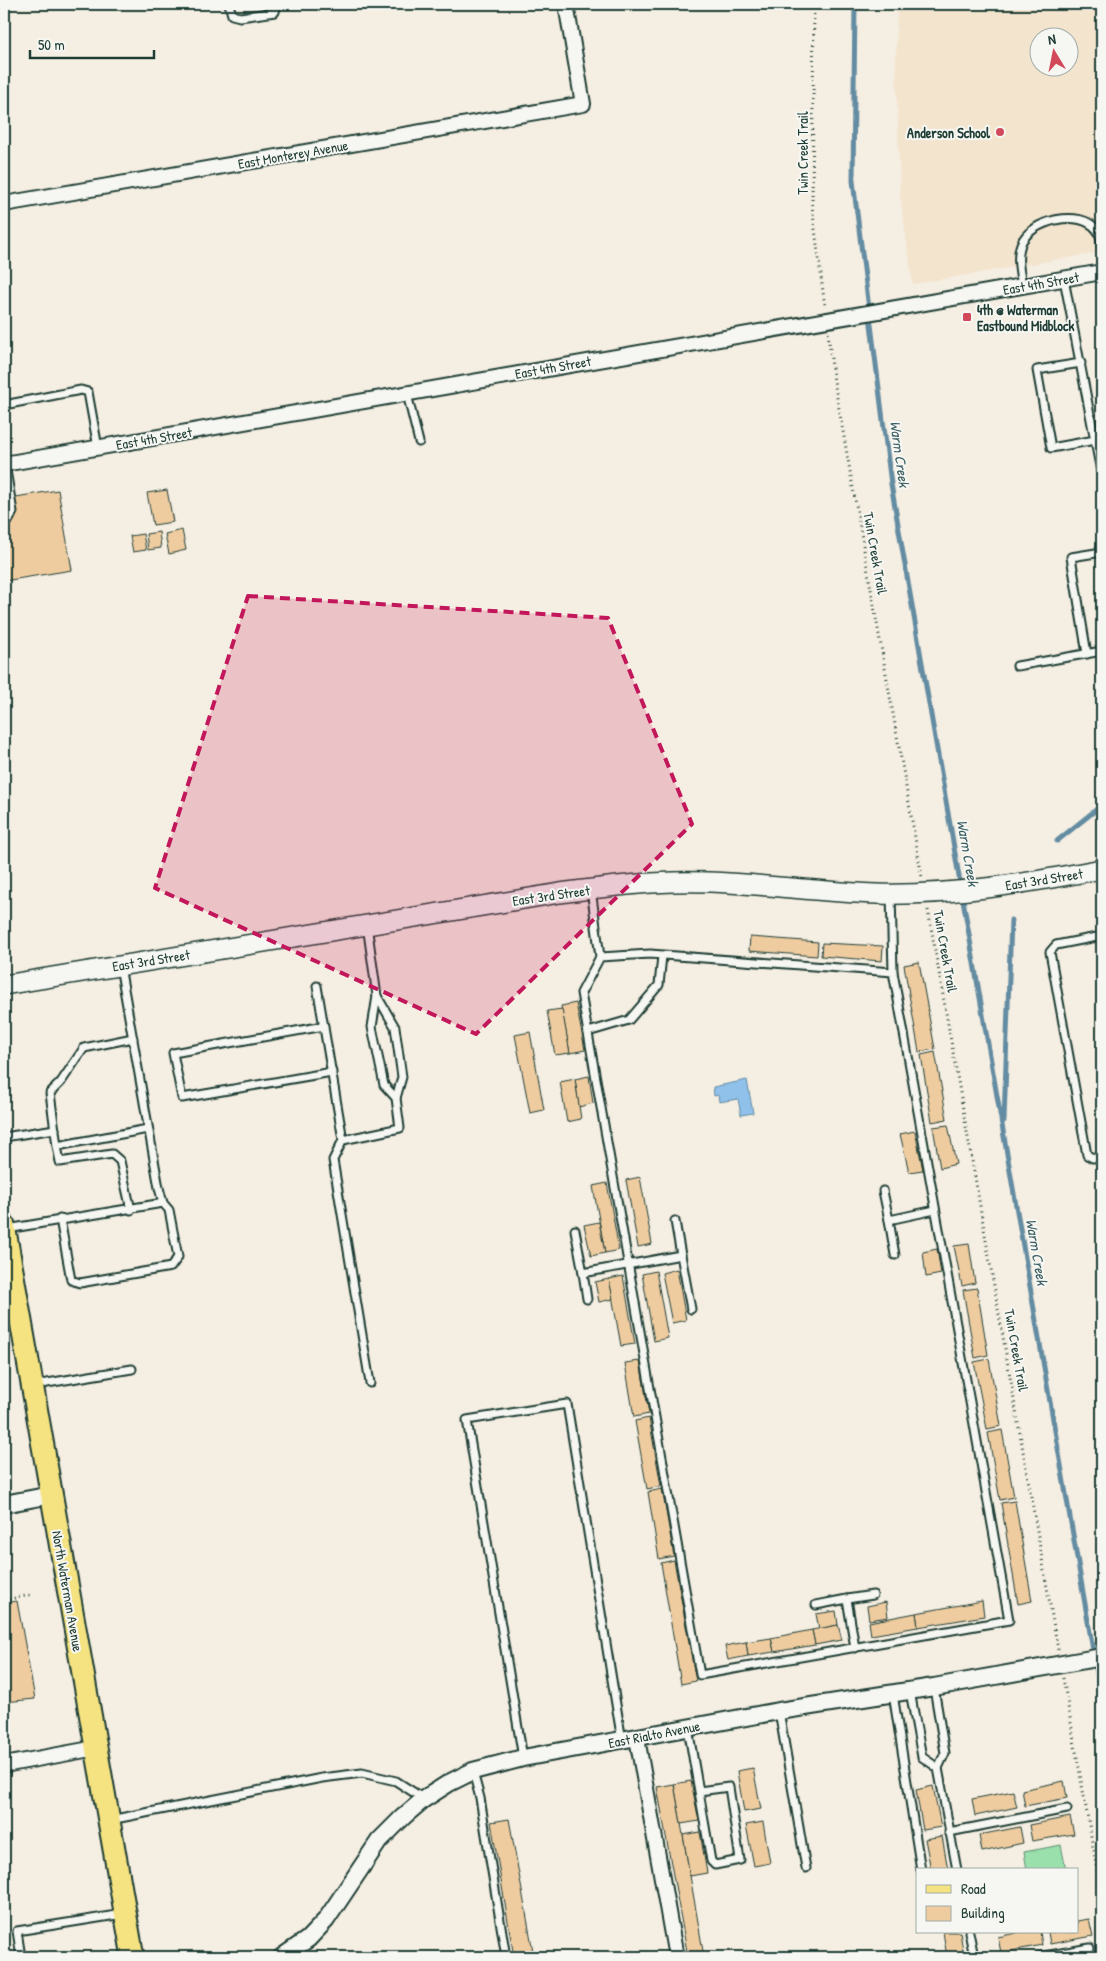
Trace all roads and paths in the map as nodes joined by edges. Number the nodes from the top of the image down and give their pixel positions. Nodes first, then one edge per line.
1 (229, 4) edge
2 (278, 4) edge
3 (566, 4) edge
4 (814, 4) edge
5 (4, 204) edge
6 (1102, 248) edge
7 (1102, 272) edge
8 (1064, 279) junction
9 (1022, 286) junction
10 (826, 319) junction
11 (1080, 363) junction
12 (407, 394) junction
13 (4, 405) edge
14 (1095, 440) junction
15 (419, 442) dead end
16 (98, 448) junction
17 (4, 464) edge
18 (1102, 477) edge
19 (4, 521) edge
20 (1102, 552) edge
21 (1102, 652) edge
22 (1087, 654) junction
23 (1017, 666) dead end
24 (1102, 869) edge
25 (591, 889) junction
26 (931, 892) junction
27 (891, 894) junction
28 (366, 925) junction
29 (1102, 936) edge
30 (662, 956) junction
31 (600, 957) junction
32 (120, 965) junction
33 (893, 972) junction
34 (4, 985) edge
35 (317, 986) dead end
36 (378, 996) junction
37 (324, 1026) junction
38 (588, 1032) junction
39 (133, 1038) junction
40 (332, 1072) junction
41 (396, 1098) junction
42 (55, 1129) junction
43 (148, 1129) junction
44 (4, 1136) edge
45 (344, 1140) junction
46 (57, 1146) junction
47 (1102, 1157) edge
48 (883, 1191) dead end
49 (162, 1203) junction
50 (131, 1210) junction
51 (936, 1210) junction
52 (60, 1219) junction
53 (889, 1220) junction
54 (675, 1221) dead end
55 (575, 1230) dead end
56 (5, 1239) edge
57 (681, 1255) junction
58 (895, 1255) dead end
59 (628, 1264) junction
60 (583, 1273) junction
61 (587, 1299) dead end
62 (691, 1310) dead end
63 (132, 1370) dead end
64 (370, 1383) dead end
65 (32, 1386) junction
66 (51, 1495) junction
67 (4, 1504) edge
68 (31, 1595) dead end
69 (872, 1595) dead end
70 (847, 1599) junction
71 (4, 1600) edge
72 (816, 1605) dead end
73 (855, 1648) junction
74 (1102, 1657) edge
75 (1064, 1664) junction
76 (934, 1687) junction
77 (910, 1690) junction
78 (893, 1693) junction
79 (780, 1711) junction
80 (688, 1728) junction
81 (630, 1739) junction
82 (96, 1748) junction
83 (523, 1758) junction
84 (4, 1764) edge
85 (938, 1768) junction
86 (473, 1771) junction
87 (699, 1791) junction
88 (424, 1799) junction
89 (1067, 1809) dead end
90 (108, 1820) junction
91 (949, 1832) junction
92 (806, 1868) dead end
93 (921, 1868) edge
94 (957, 1868) edge
95 (1102, 1898) edge
96 (125, 1913) junction
97 (969, 1934) edge
98 (1090, 1948) dead end
99 (21, 1957) edge
100 (133, 1957) edge
101 (282, 1957) edge
102 (506, 1957) edge
103 (676, 1957) edge
104 (974, 1957) edge
105 (1038, 1957) edge

1 - 2 lane
3 - 5 street, East Monterey Avenue
4 - 10 path, Twin Creek Trail
6 - 9 lane
7 - 8 street, East 4th Street
8 - 9 street, East 4th Street
8 - 11 lane
9 - 10 street, East 4th Street
10 - 12 street, East 4th Street
10 - 26 path, Twin Creek Trail
11 - 14 lane
11 - 14 lane
12 - 15 lane
12 - 16 street, East 4th Street
13 - 16 lane
14 - 18 lane
16 - 17 street, East 4th Street
17 - 19 lane
20 - 22 lane
21 - 22 lane
22 - 23 lane
24 - 26 main road, East 3rd Street
25 - 27 main road, East 3rd Street
25 - 28 main road, East 3rd Street
25 - 31 lane
26 - 27 main road, East 3rd Street
26 - 75 path, Twin Creek Trail
27 - 33 lane
28 - 32 main road, East 3rd Street
28 - 36 lane
29 - 47 lane
30 - 31 lane
30 - 33 lane
30 - 38 lane
31 - 38 lane
32 - 34 main road, East 3rd Street
32 - 39 lane
33 - 51 lane
35 - 37 lane
36 - 41 lane
36 - 41 lane
37 - 40 lane
37 - 40 lane
38 - 59 lane
39 - 42 lane
39 - 43 lane
40 - 45 lane
41 - 45 lane
42 - 44 lane
42 - 46 lane
43 - 46 lane
43 - 49 lane
45 - 64 lane
46 - 50 lane
48 - 53 lane
49 - 50 lane
49 - 52 lane
50 - 52 lane
51 - 53 lane
51 - 73 lane
52 - 56 lane
53 - 58 lane
54 - 57 lane
55 - 60 lane
56 - 65 main road, North Waterman Avenue
57 - 59 lane
57 - 62 lane
59 - 60 lane
59 - 73 lane
60 - 61 lane
63 - 65 lane
65 - 66 main road, North Waterman Avenue
66 - 67 street
66 - 82 main road, North Waterman Avenue
68 - 71 path
69 - 70 lane
70 - 72 lane
70 - 73 lane
74 - 75 street, East Rialto Avenue
75 - 76 street, East Rialto Avenue
75 - 95 path, Twin Creek Trail
76 - 77 street, East Rialto Avenue
76 - 85 lane
77 - 78 street, East Rialto Avenue
77 - 85 lane
78 - 79 street, East Rialto Avenue
78 - 93 lane
79 - 80 street, East Rialto Avenue
79 - 92 lane
80 - 81 street, East Rialto Avenue
80 - 87 lane
81 - 83 street, East Rialto Avenue
81 - 83 lane
81 - 103 street
82 - 84 street
82 - 90 main road, North Waterman Avenue
83 - 86 street, East Rialto Avenue
85 - 91 lane
86 - 88 street, East Rialto Avenue
86 - 102 lane
87 - 87 lane
88 - 90 lane
88 - 101 street, East Rialto Avenue
89 - 91 lane
90 - 96 main road, North Waterman Avenue
91 - 94 lane
96 - 99 lane
96 - 100 main road, North Waterman Avenue
97 - 104 lane
98 - 105 lane

